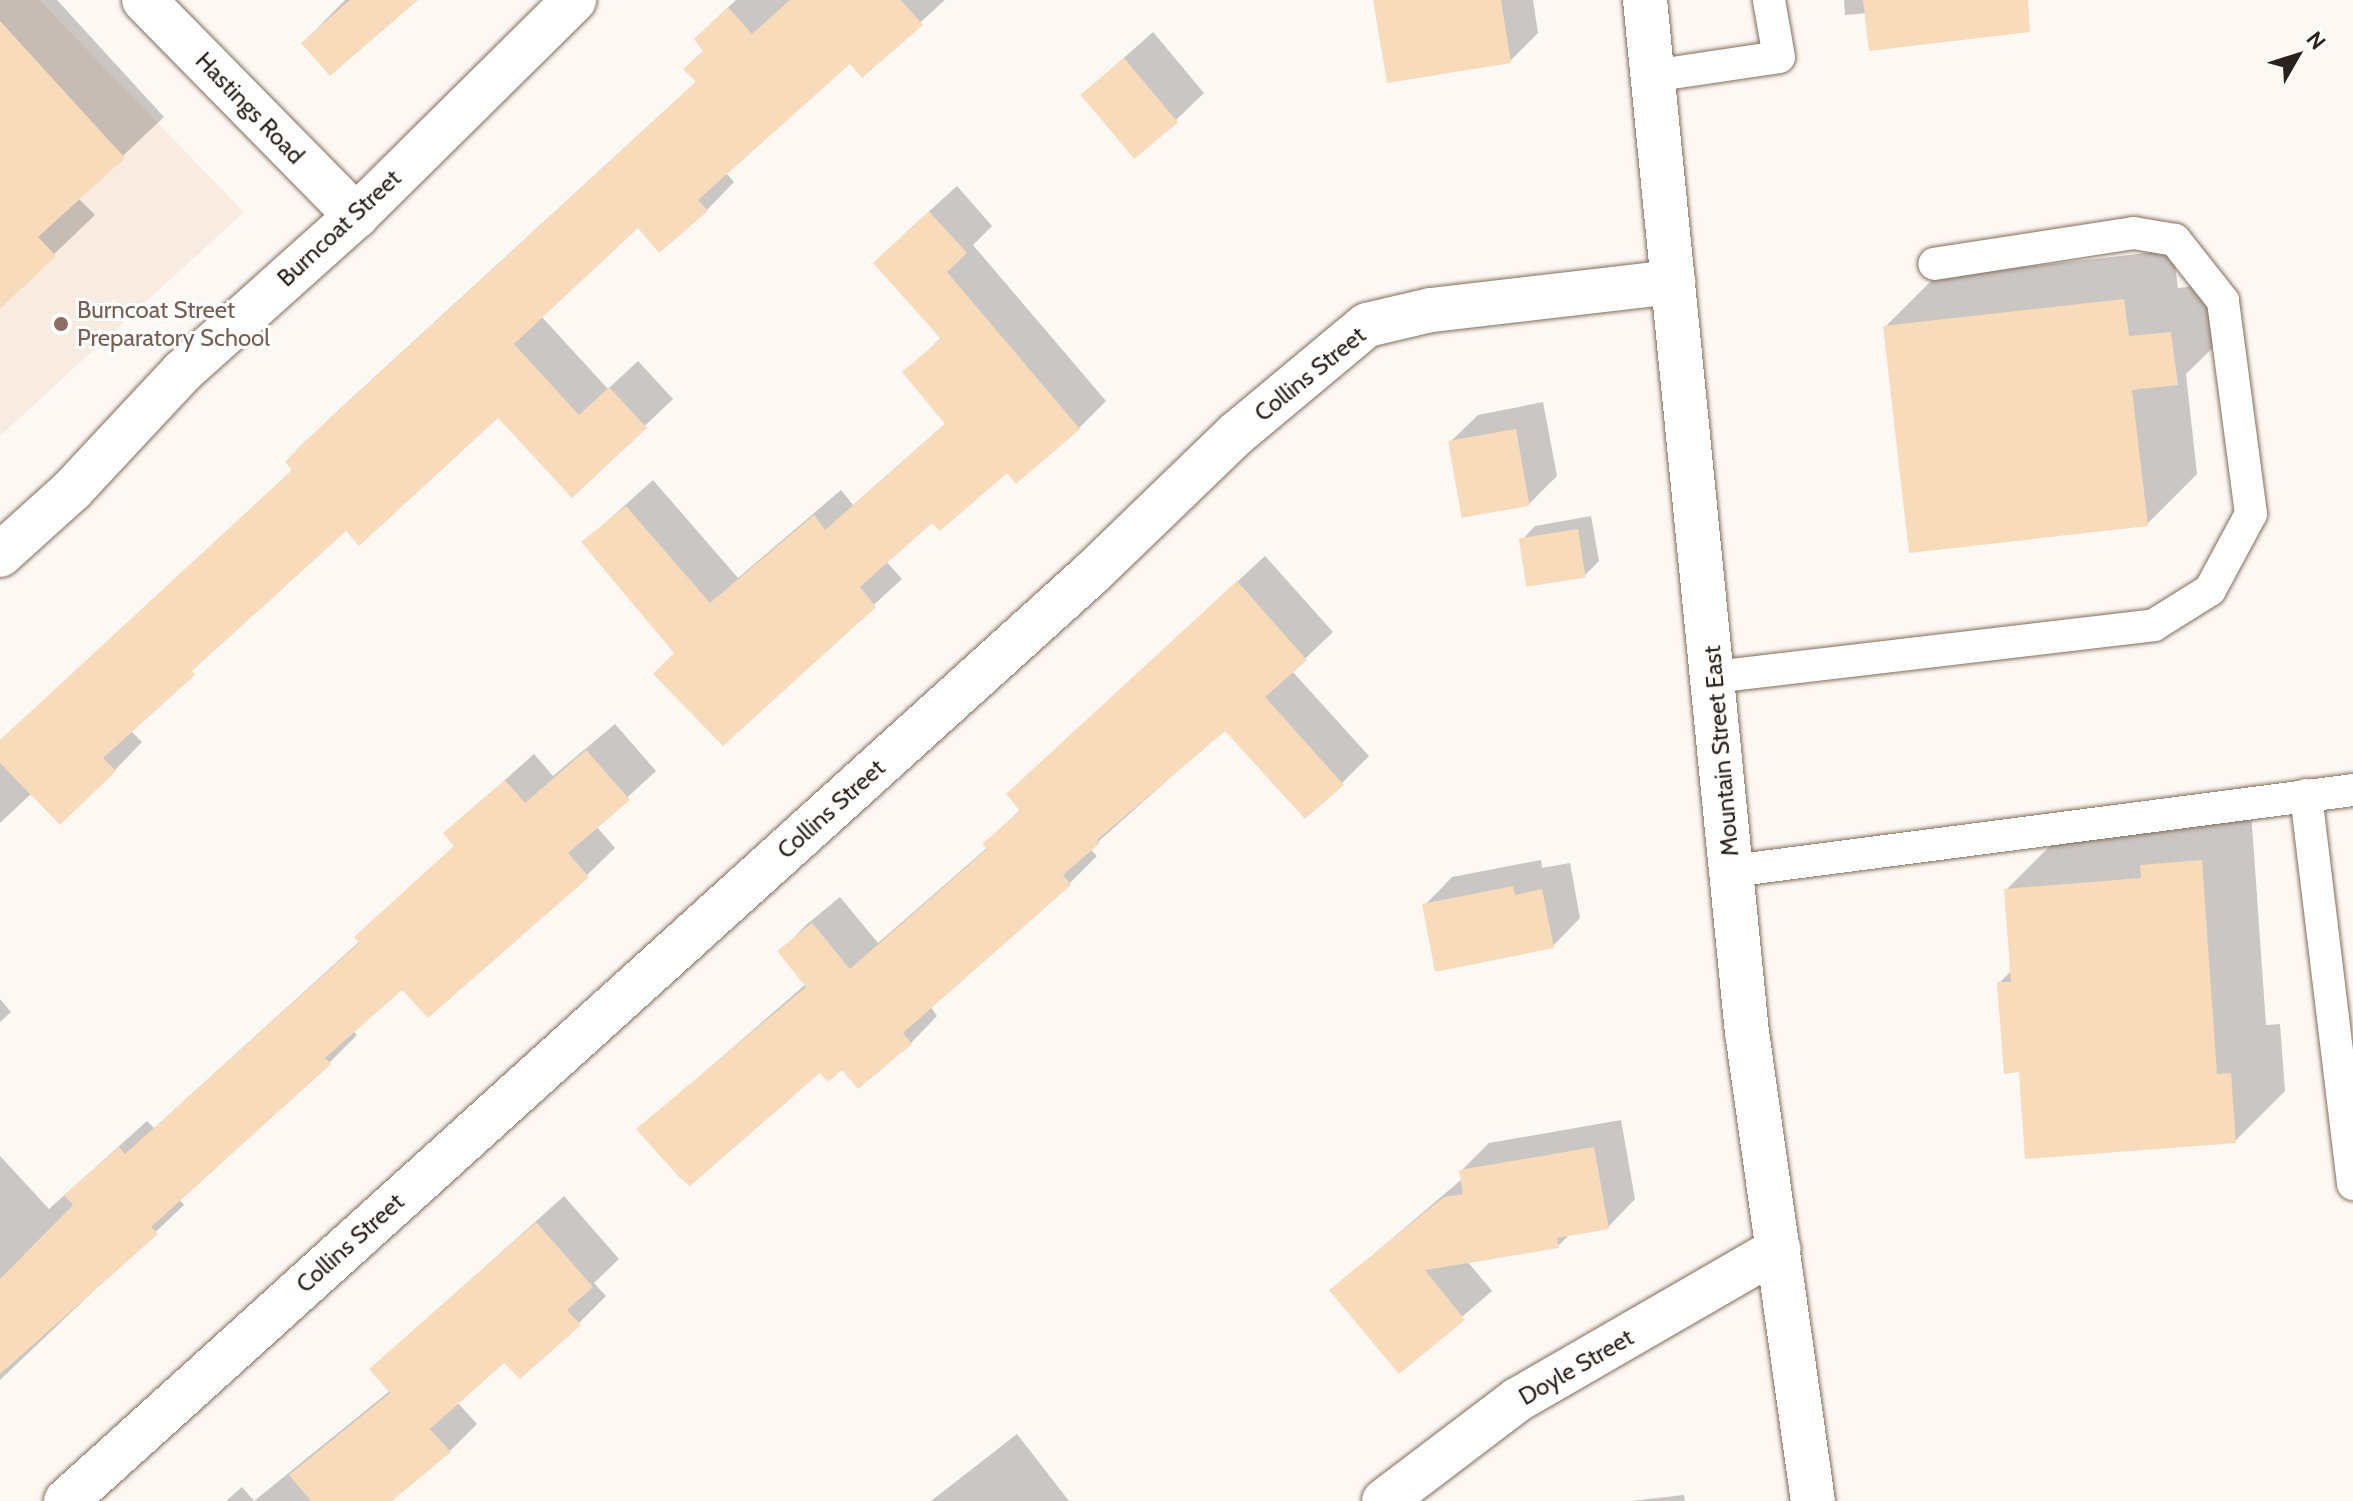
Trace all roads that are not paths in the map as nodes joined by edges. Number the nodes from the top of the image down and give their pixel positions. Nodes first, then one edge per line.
1 (144, 0) edge
2 (574, 0) edge
3 (1645, 0) edge
4 (1769, 0) edge
5 (1652, 76) junction
6 (356, 216) junction
7 (1934, 264) dead end
8 (1673, 282) junction
9 (0, 555) edge
10 (1714, 677) junction
11 (2353, 790) edge
12 (2306, 795) junction
13 (1732, 871) junction
14 (2353, 1184) edge
15 (1779, 1249) junction
16 (66, 1501) edge
17 (1384, 1501) edge
18 (1813, 1501) edge

1 - 6 street, Hastings Road
2 - 6 street, Burncoat Street
3 - 5 street, Mountain Street East
4 - 5 lane
5 - 8 street, Mountain Street East
6 - 9 street, Burncoat Street
7 - 10 lane
8 - 10 street, Mountain Street East
8 - 16 street, Collins Street
10 - 13 street, Mountain Street East
11 - 12 lane
12 - 13 lane
12 - 14 lane
13 - 15 street, Mountain Street East
15 - 17 street, Doyle Street
15 - 18 street, Mountain Street East

